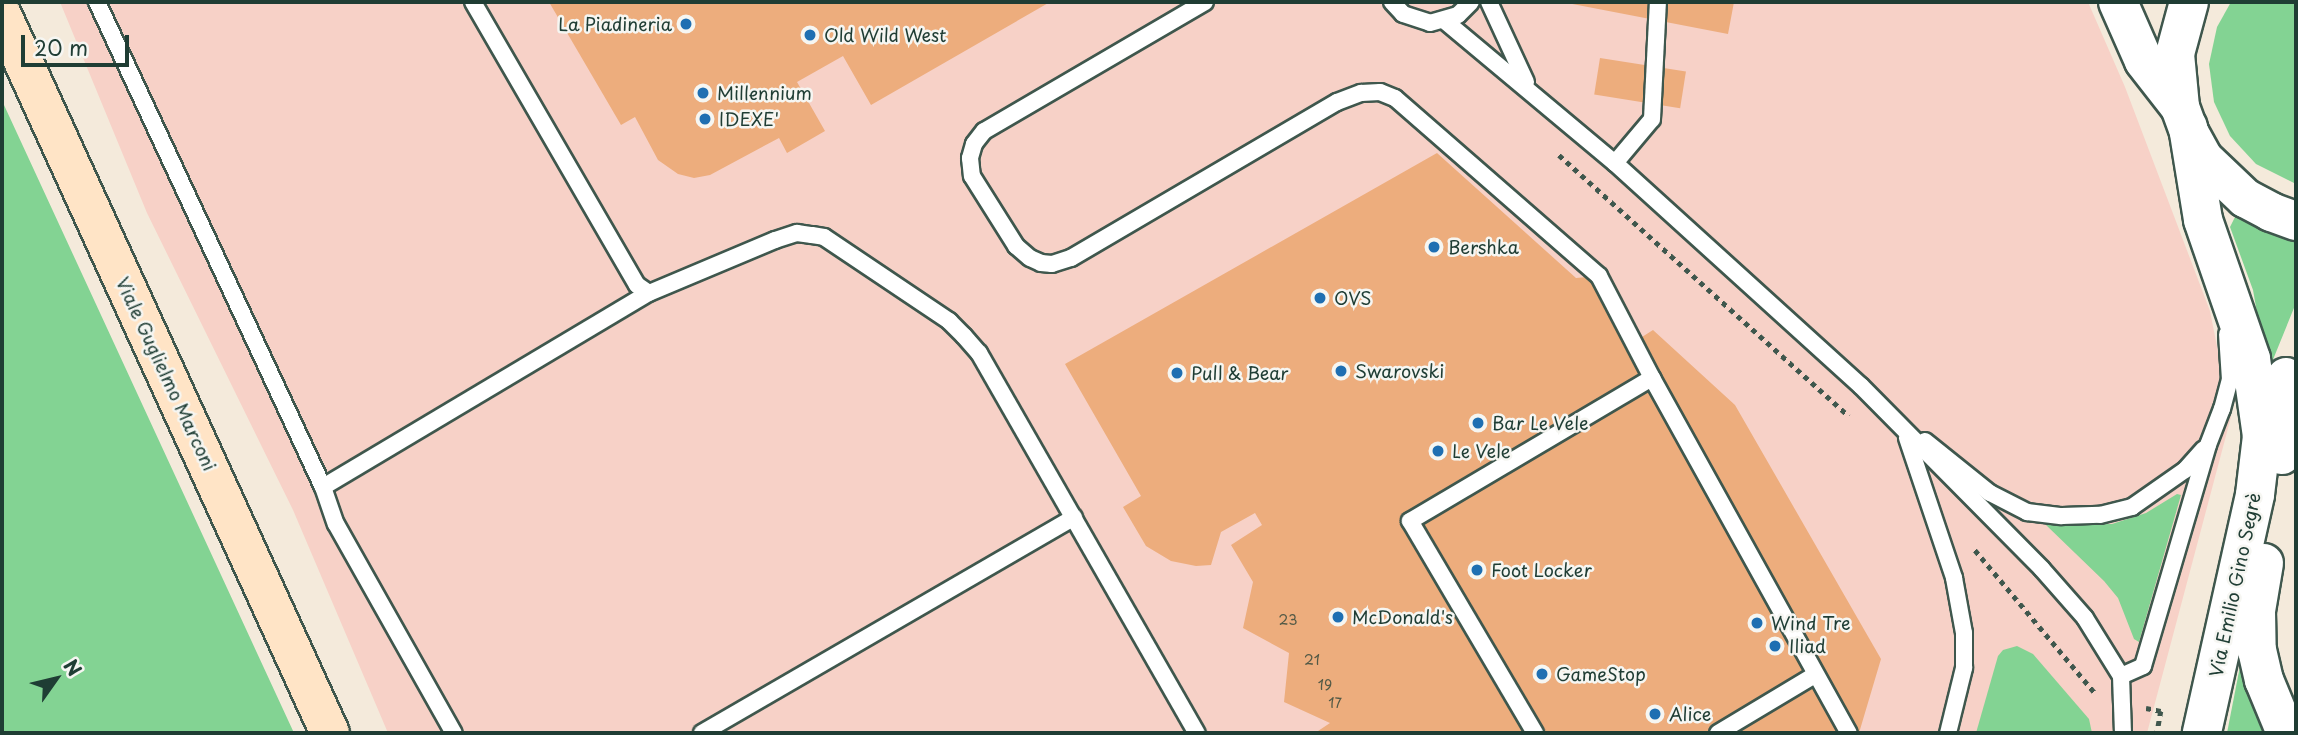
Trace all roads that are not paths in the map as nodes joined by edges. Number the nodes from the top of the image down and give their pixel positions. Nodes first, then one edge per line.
1 (97, 2) edge
2 (472, 2) edge
3 (1205, 2) edge
4 (1471, 2) edge
5 (1489, 2) edge
6 (1658, 2) edge
7 (2118, 2) edge
8 (2189, 2) edge
9 (1389, 3) edge
10 (2, 15) edge
11 (1445, 21) junction
12 (1528, 88) junction
13 (2184, 117) junction
14 (1615, 163) junction
15 (2296, 221) edge
16 (649, 293) junction
17 (2230, 298) junction
18 (2291, 366) edge
19 (1652, 379) junction
20 (1905, 433) junction
21 (2262, 436) junction
22 (2208, 445) junction
23 (323, 486) junction
24 (1074, 517) junction
25 (1815, 675) junction
26 (2121, 676) junction
27 (1743, 718) junction
28 (330, 733) edge
29 (454, 733) edge
30 (702, 733) edge
31 (1197, 733) edge
32 (1535, 733) edge
33 (1718, 733) edge
34 (1752, 733) edge
35 (1849, 733) edge
36 (1948, 733) edge
37 (2123, 733) edge
38 (2202, 733) edge
39 (2286, 733) edge

1 - 23 lane
2 - 16 lane
3 - 19 lane
4 - 11 lane
5 - 12 lane
6 - 14 lane
7 - 13 street
8 - 13 street
9 - 11 lane
10 - 28 main road, Viale Guglielmo Marconi
11 - 12 lane
12 - 14 lane
13 - 15 street
13 - 17 street
14 - 20 lane
16 - 23 lane
16 - 24 lane
17 - 21 street
17 - 22 lane
18 - 21 street
18 - 39 street
19 - 25 lane
19 - 32 lane
20 - 22 lane
20 - 26 lane
20 - 36 lane
21 - 38 street, Via Emilio Gino Segrè
22 - 26 lane
23 - 29 lane
24 - 30 lane
24 - 31 lane
25 - 27 lane
25 - 35 lane
26 - 37 lane
27 - 33 lane
27 - 34 lane

